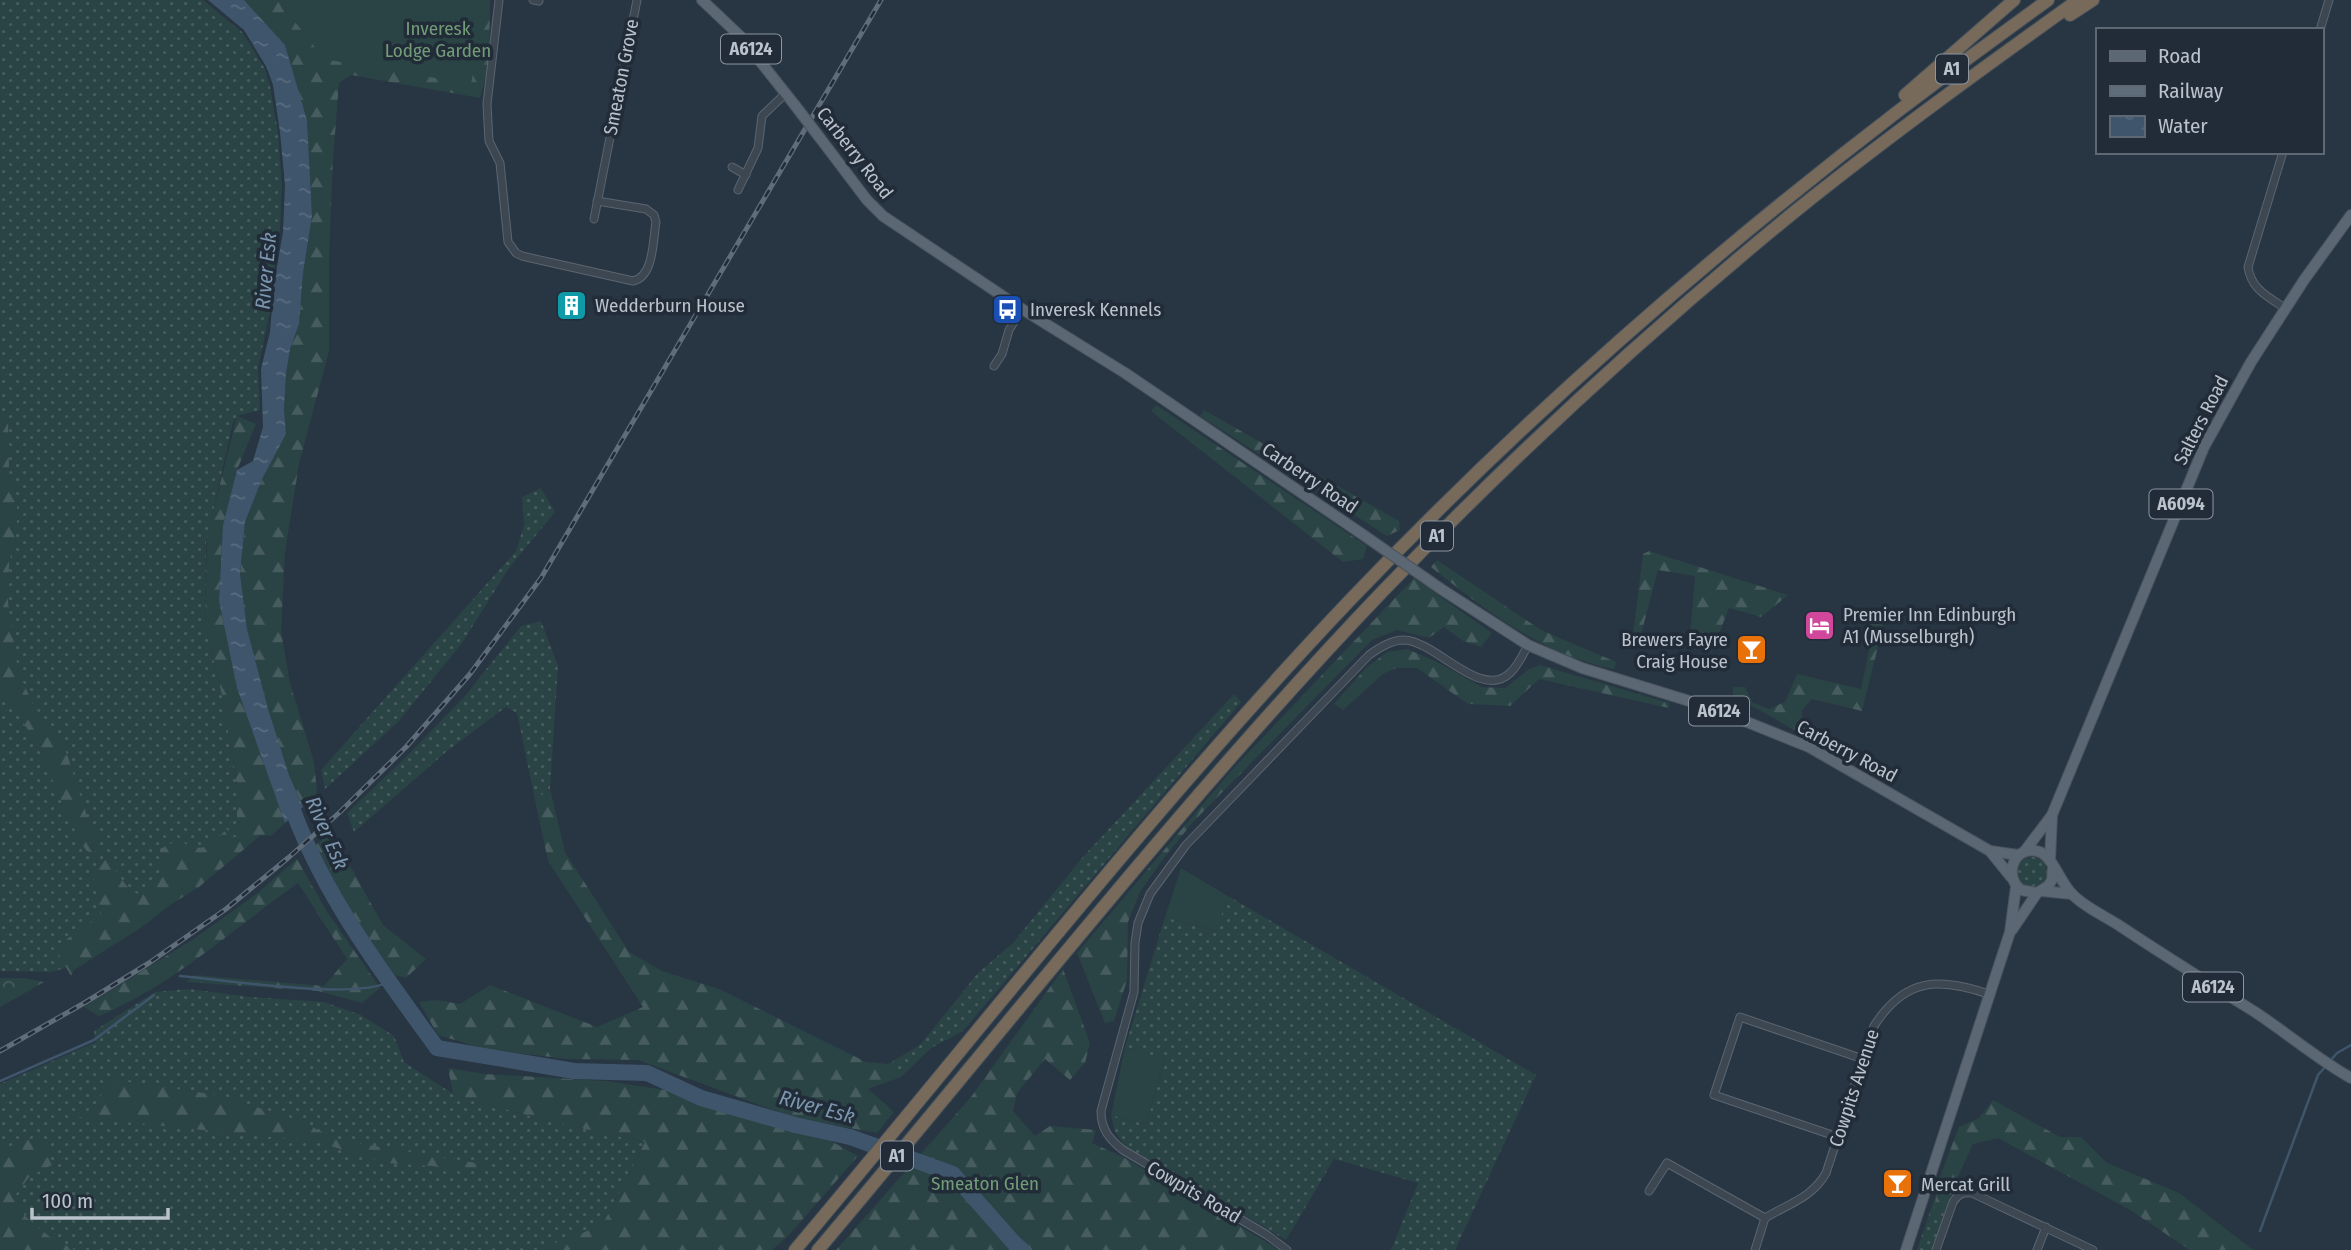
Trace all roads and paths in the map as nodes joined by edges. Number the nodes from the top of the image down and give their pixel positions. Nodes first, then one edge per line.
1 (499, 0) edge
2 (533, 0) edge
3 (637, 0) edge
4 (702, 0) edge
5 (2014, 0) edge
6 (2048, 0) edge
7 (2078, 0) edge
8 (2093, 0) edge
9 (2329, 0) edge
10 (539, 1) edge
11 (2321, 28) edge
12 (2003, 53) junction
13 (786, 93) junction
14 (1858, 141) junction
15 (2282, 154) edge
16 (732, 167) dead end
17 (746, 176) junction
18 (738, 190) dead end
19 (597, 201) junction
20 (2351, 215) edge
21 (594, 219) dead end
22 (2285, 308) junction
23 (1022, 310) junction
24 (994, 366) dead end
25 (1528, 645) junction
26 (2052, 816) junction
27 (1990, 851) junction
28 (2021, 853) junction
29 (2051, 863) junction
30 (2014, 882) junction
31 (2040, 892) junction
32 (2072, 894) junction
33 (2010, 932) junction
34 (1991, 995) junction
35 (1863, 1059) junction
36 (2351, 1078) edge
37 (1838, 1137) junction
38 (1648, 1191) dead end
39 (1765, 1218) junction
40 (2046, 1227) junction
41 (795, 1250) edge
42 (818, 1250) edge
43 (1287, 1250) edge
44 (1755, 1250) edge
45 (1906, 1250) edge
46 (1936, 1250) edge
47 (2037, 1250) edge
48 (2093, 1250) edge

1 - 19 street
2 - 10 street
3 - 19 street, Smeaton Grove
4 - 13 main road, Carberry Road / A6124
5 - 14 highway
6 - 14 highway, A1
7 - 12 highway, A1
8 - 12 highway
9 - 11 street
12 - 42 highway, A1
13 - 17 street
13 - 23 main road, Carberry Road / A6124, bridge
14 - 41 highway, A1
15 - 22 street
16 - 17 street
17 - 18 street
19 - 21 street, Smeaton Grove
20 - 22 main road, Salters Road / A6094
22 - 26 main road, Salters Road / A6094
23 - 24 street
23 - 25 main road, Carberry Road / A6124, bridge
25 - 27 main road, Carberry Road / A6124
25 - 43 street, Cowpits Road
26 - 28 main road, Salters Road / A6094
26 - 29 main road, Salters Road / A6094
27 - 28 main road, Carberry Road / A6124
27 - 30 main road, Carberry Road / A6124
28 - 29 main road
28 - 30 main road
29 - 31 main road
29 - 32 main road, A6124
30 - 31 main road
30 - 33 main road
31 - 32 main road, A6124
31 - 33 main road
32 - 36 main road, A6124
33 - 34 main road
34 - 35 street, Cowpits Avenue
34 - 45 main road
35 - 37 street, Cowpits Avenue
35 - 37 street
37 - 39 street, Cowpits Avenue
38 - 39 street
39 - 44 street
40 - 46 street
40 - 47 street
40 - 48 street

